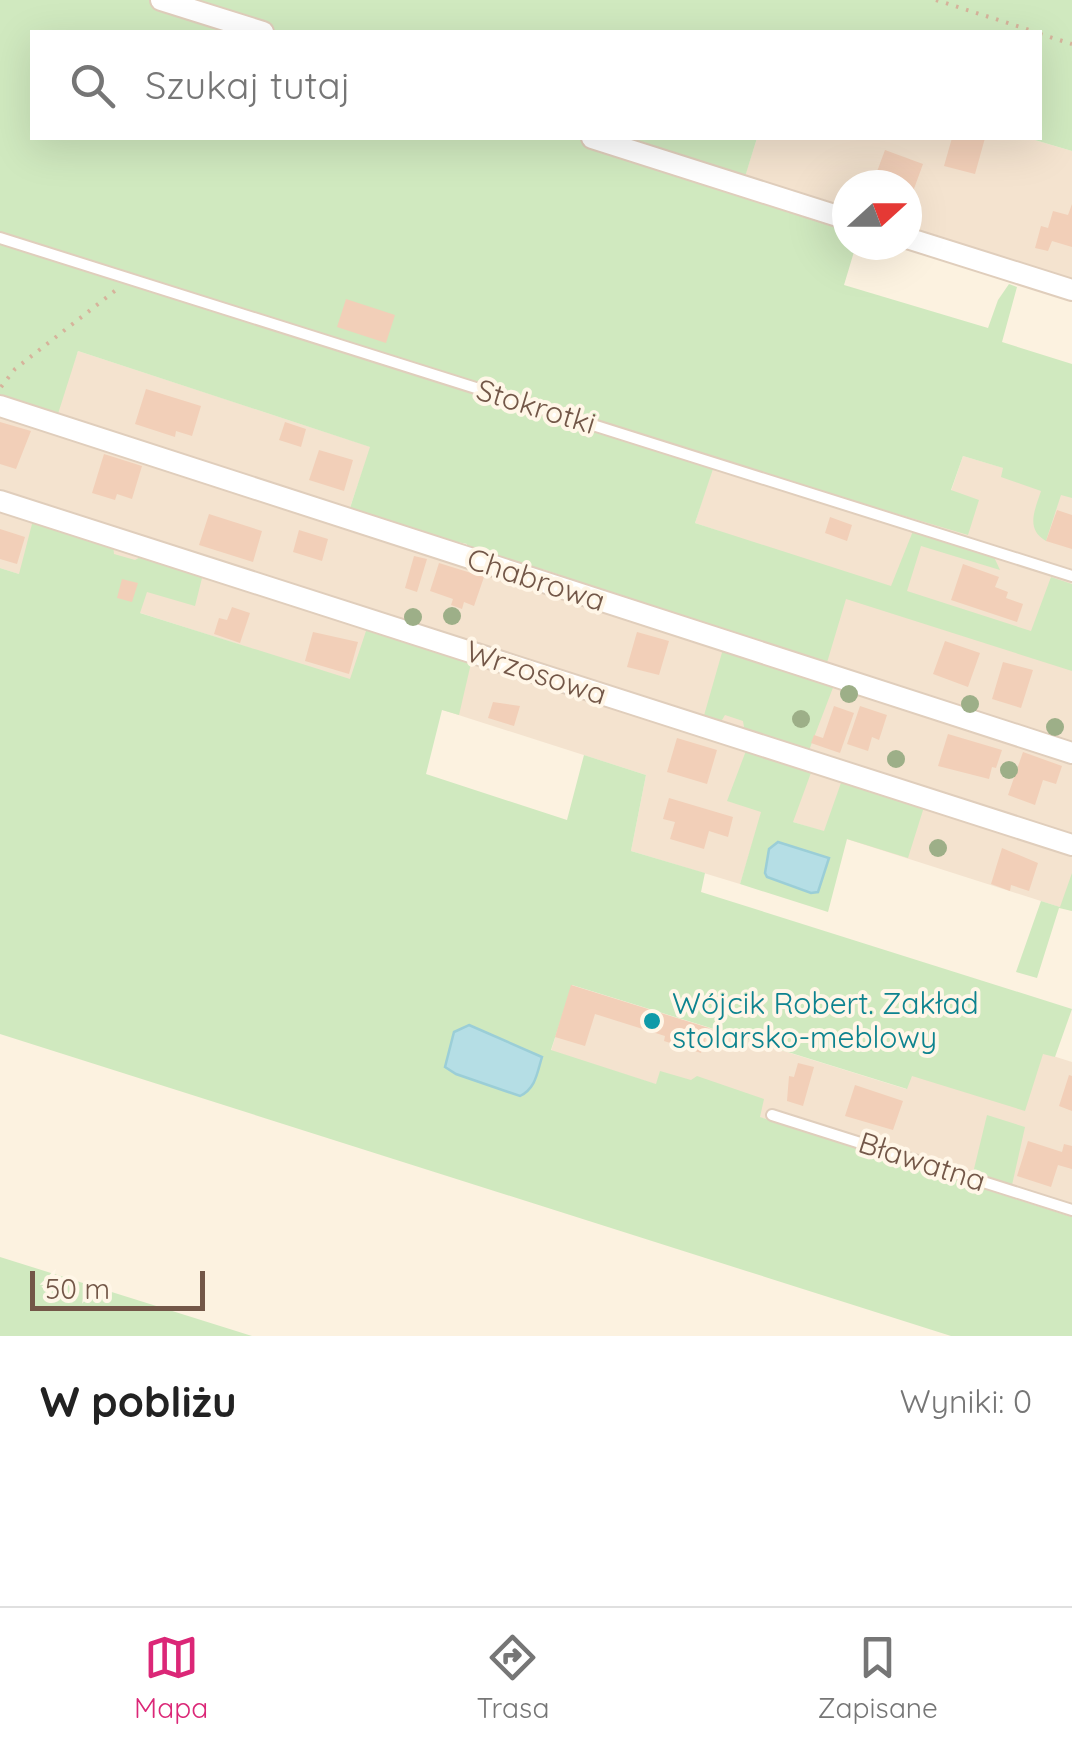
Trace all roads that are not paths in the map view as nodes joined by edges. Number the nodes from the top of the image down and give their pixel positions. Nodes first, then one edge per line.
1 (161, 0) edge
2 (257, 30) edge
3 (598, 140) edge
4 (832, 213) edge
5 (0, 238) edge
6 (922, 243) edge
7 (1072, 290) edge
8 (0, 406) edge
9 (0, 502) edge
10 (1072, 576) edge
11 (1072, 753) edge
12 (1072, 845) edge
13 (772, 1114) dead end
14 (1072, 1210) edge

1 - 2 street
3 - 4 street
5 - 10 lane, Stokrotki
6 - 7 street
8 - 11 street, Chabrowa
9 - 12 street, Wrzosowa
13 - 14 lane, Bławatna

